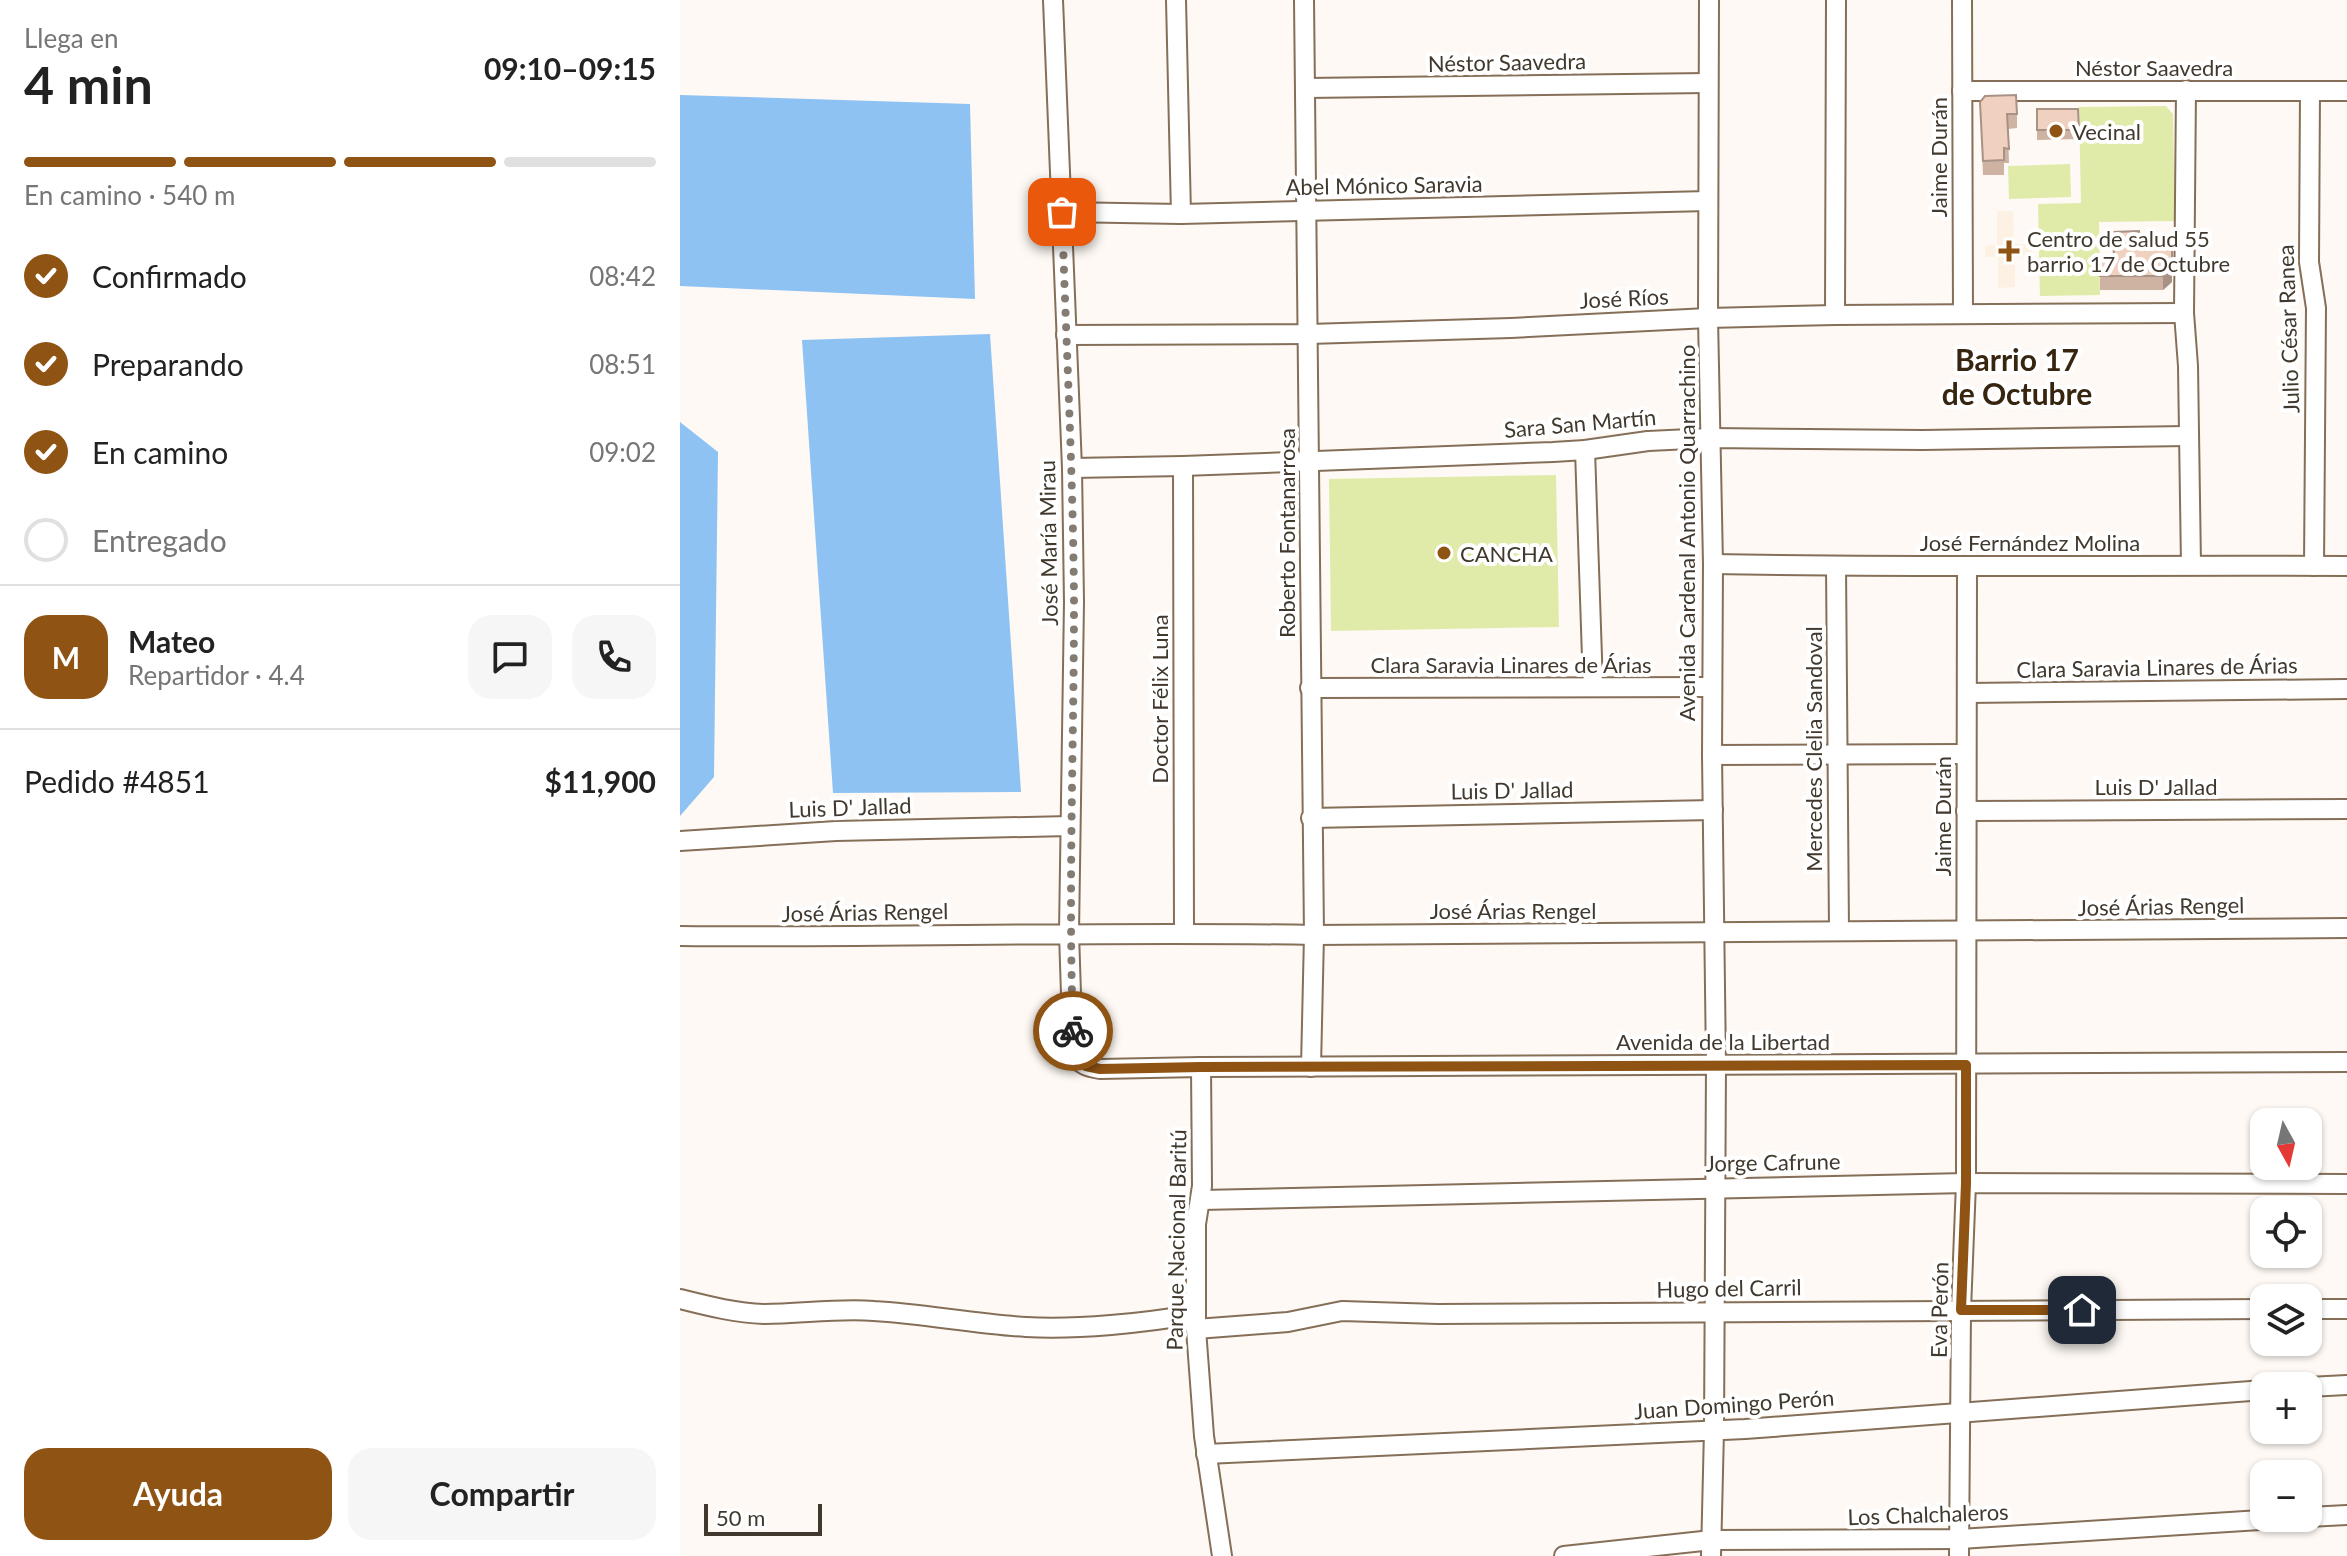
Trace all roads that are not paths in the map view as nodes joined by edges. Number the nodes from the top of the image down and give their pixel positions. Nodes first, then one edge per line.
1 (1053, 0) edge
2 (1176, 0) edge
3 (1304, 0) edge
4 (1709, 0) edge
5 (1836, 0) edge
6 (1962, 0) edge
7 (1708, 83) junction
8 (1306, 88) junction
9 (2186, 90) junction
10 (1962, 91) junction
11 (2310, 91) junction
12 (2347, 91) edge
13 (1708, 201) junction
14 (1306, 211) junction
15 (1062, 212) junction
16 (1181, 214) junction
17 (2184, 313) junction
18 (1963, 314) junction
19 (1835, 315) junction
20 (1708, 318) junction
21 (1308, 334) junction
22 (1066, 335) junction
23 (2188, 436) junction
24 (1711, 438) junction
25 (1585, 450) junction
26 (1310, 460) junction
27 (1183, 466) junction
28 (1072, 468) junction
29 (1713, 564) junction
30 (2191, 565) junction
31 (1836, 566) junction
32 (2314, 566) junction
33 (2347, 566) edge
34 (1967, 567) junction
35 (1593, 687) junction
36 (1712, 687) junction
37 (1310, 688) junction
38 (2347, 689) edge
39 (1967, 693) junction
40 (1966, 754) junction
41 (1712, 755) junction
42 (1836, 755) junction
43 (2347, 809) edge
44 (1713, 810) junction
45 (1966, 811) junction
46 (1311, 818) junction
47 (1070, 826) junction
48 (680, 841) edge
49 (2347, 928) edge
50 (1839, 931) junction
51 (1967, 932) junction
52 (1069, 933) junction
53 (1184, 933) junction
54 (1716, 933) junction
55 (1314, 935) junction
56 (680, 936) edge
57 (2347, 1062) edge
58 (1716, 1065) junction
59 (1966, 1065) junction
60 (1201, 1067) junction
61 (1311, 1067) junction
62 (1100, 1069) joint
63 (1966, 1183) junction
64 (2347, 1184) edge
65 (1716, 1187) junction
66 (1201, 1200) junction
67 (680, 1299) edge
68 (2250, 1309) edge
69 (2322, 1309) edge
70 (2347, 1309) edge
71 (1961, 1310) junction
72 (1713, 1313) junction
73 (1196, 1321) junction
74 (2347, 1385) edge
75 (2322, 1386) edge
76 (2250, 1391) edge
77 (1961, 1411) junction
78 (1714, 1430) junction
79 (1206, 1454) junction
80 (2347, 1515) edge
81 (2322, 1516) edge
82 (2250, 1522) edge
83 (1712, 1548) edge
84 (1960, 1548) edge
85 (1222, 1556) edge
86 (1564, 1556) edge

1 - 15 street, José María Mirau
2 - 16 street
3 - 8 street, Roberto Fontanarrosa
4 - 7 street, Avenida Cardenal Antonio Quarrachino
5 - 19 street
6 - 10 street, Jaime Durán
7 - 8 street, Néstor Saavedra
7 - 13 street, Avenida Cardenal Antonio Quarrachino
8 - 14 street, Roberto Fontanarrosa
9 - 10 street, Néstor Saavedra
9 - 11 street, Néstor Saavedra
9 - 17 street
10 - 18 street, Jaime Durán
11 - 12 street, Néstor Saavedra
11 - 32 street, Julio César Ranea
13 - 14 street, Abel Mónico Saravia
13 - 20 street, Avenida Cardenal Antonio Quarrachino
14 - 16 street, Abel Mónico Saravia
14 - 21 street, Roberto Fontanarrosa
15 - 16 street, Abel Mónico Saravia
15 - 22 street, José María Mirau
17 - 18 street, José Ríos
17 - 23 street
18 - 19 street, José Ríos
19 - 20 street, José Ríos
20 - 21 street, José Ríos
20 - 24 street, Avenida Cardenal Antonio Quarrachino
21 - 22 street, José Ríos
21 - 26 street, Roberto Fontanarrosa
22 - 28 street, José María Mirau
23 - 24 street, Sara San Martín
23 - 30 street
24 - 25 street, Sara San Martín
24 - 29 street, Avenida Cardenal Antonio Quarrachino
25 - 26 street, Sara San Martín
25 - 35 street
26 - 27 street, Sara San Martín
26 - 37 street, Roberto Fontanarrosa
27 - 28 street, Sara San Martín
27 - 53 street, Doctor Félix Luna
28 - 47 street, José María Mirau
29 - 31 street, José Fernández Molina
29 - 36 street, Avenida Cardenal Antonio Quarrachino
30 - 32 street, José Fernández Molina
30 - 34 street, José Fernández Molina
31 - 34 street, José Fernández Molina
31 - 42 street, Mercedes Clelia Sandoval
32 - 33 street, José Fernández Molina
34 - 39 street, Jaime Durán
35 - 36 street, Clara Saravia Linares de Árias
35 - 37 street, Clara Saravia Linares de Árias
36 - 41 street, Avenida Cardenal Antonio Quarrachino
37 - 46 street, Roberto Fontanarrosa
38 - 39 street, Clara Saravia Linares de Árias
39 - 40 street, Jaime Durán
40 - 42 street
40 - 45 street, Jaime Durán
41 - 42 street
41 - 44 street, Avenida Cardenal Antonio Quarrachino
42 - 50 street, Mercedes Clelia Sandoval
43 - 45 street, Luis D' Jallad
44 - 46 street, Luis D' Jallad
44 - 54 street, Avenida Cardenal Antonio Quarrachino
45 - 51 street, Jaime Durán
46 - 55 street, Roberto Fontanarrosa
47 - 48 street, Luis D' Jallad
47 - 52 street, José María Mirau
49 - 51 street, José Árias Rengel
50 - 51 street, José Árias Rengel
50 - 54 street, José Árias Rengel
51 - 59 street, Jaime Durán
52 - 53 street, José Árias Rengel
52 - 56 street, José Árias Rengel
52 - 62 street, José María Mirau
53 - 55 street, José Árias Rengel
54 - 55 street, José Árias Rengel
54 - 58 street, Avenida Cardenal Antonio Quarrachino
55 - 61 street, Roberto Fontanarrosa
57 - 59 street, Avenida de la Libertad
58 - 59 street, Avenida de la Libertad
58 - 61 street, Avenida de la Libertad
58 - 65 street, Avenida Cardenal Antonio Quarrachino
59 - 63 street, Eva Perón
60 - 61 street, Avenida de la Libertad
60 - 62 street, Avenida de la Libertad
60 - 66 street, Parque Nacional Baritú
63 - 64 street, Jorge Cafrune
63 - 65 street, Jorge Cafrune
63 - 71 street, Eva Perón
65 - 66 street, Jorge Cafrune
65 - 72 street, Avenida Cardenal Antonio Quarrachino
66 - 73 street, Parque Nacional Baritú
67 - 73 street, Hugo del Carril
68 - 71 street, Hugo del Carril
69 - 70 street
71 - 72 street, Hugo del Carril
71 - 77 street, Eva Perón
72 - 73 street, Hugo del Carril
72 - 78 street, Avenida Cardenal Antonio Quarrachino
73 - 79 street, Parque Nacional Baritú
74 - 75 street
76 - 77 street, Juan Domingo Perón
77 - 78 street, Juan Domingo Perón
77 - 84 street, Eva Perón
78 - 79 street, Juan Domingo Perón
78 - 83 street, Avenida Cardenal Antonio Quarrachino
79 - 85 street, Parque Nacional Baritú
80 - 81 street
82 - 84 street, Los Chalchaleros
83 - 84 street, Los Chalchaleros
83 - 86 street, Los Chalchaleros

